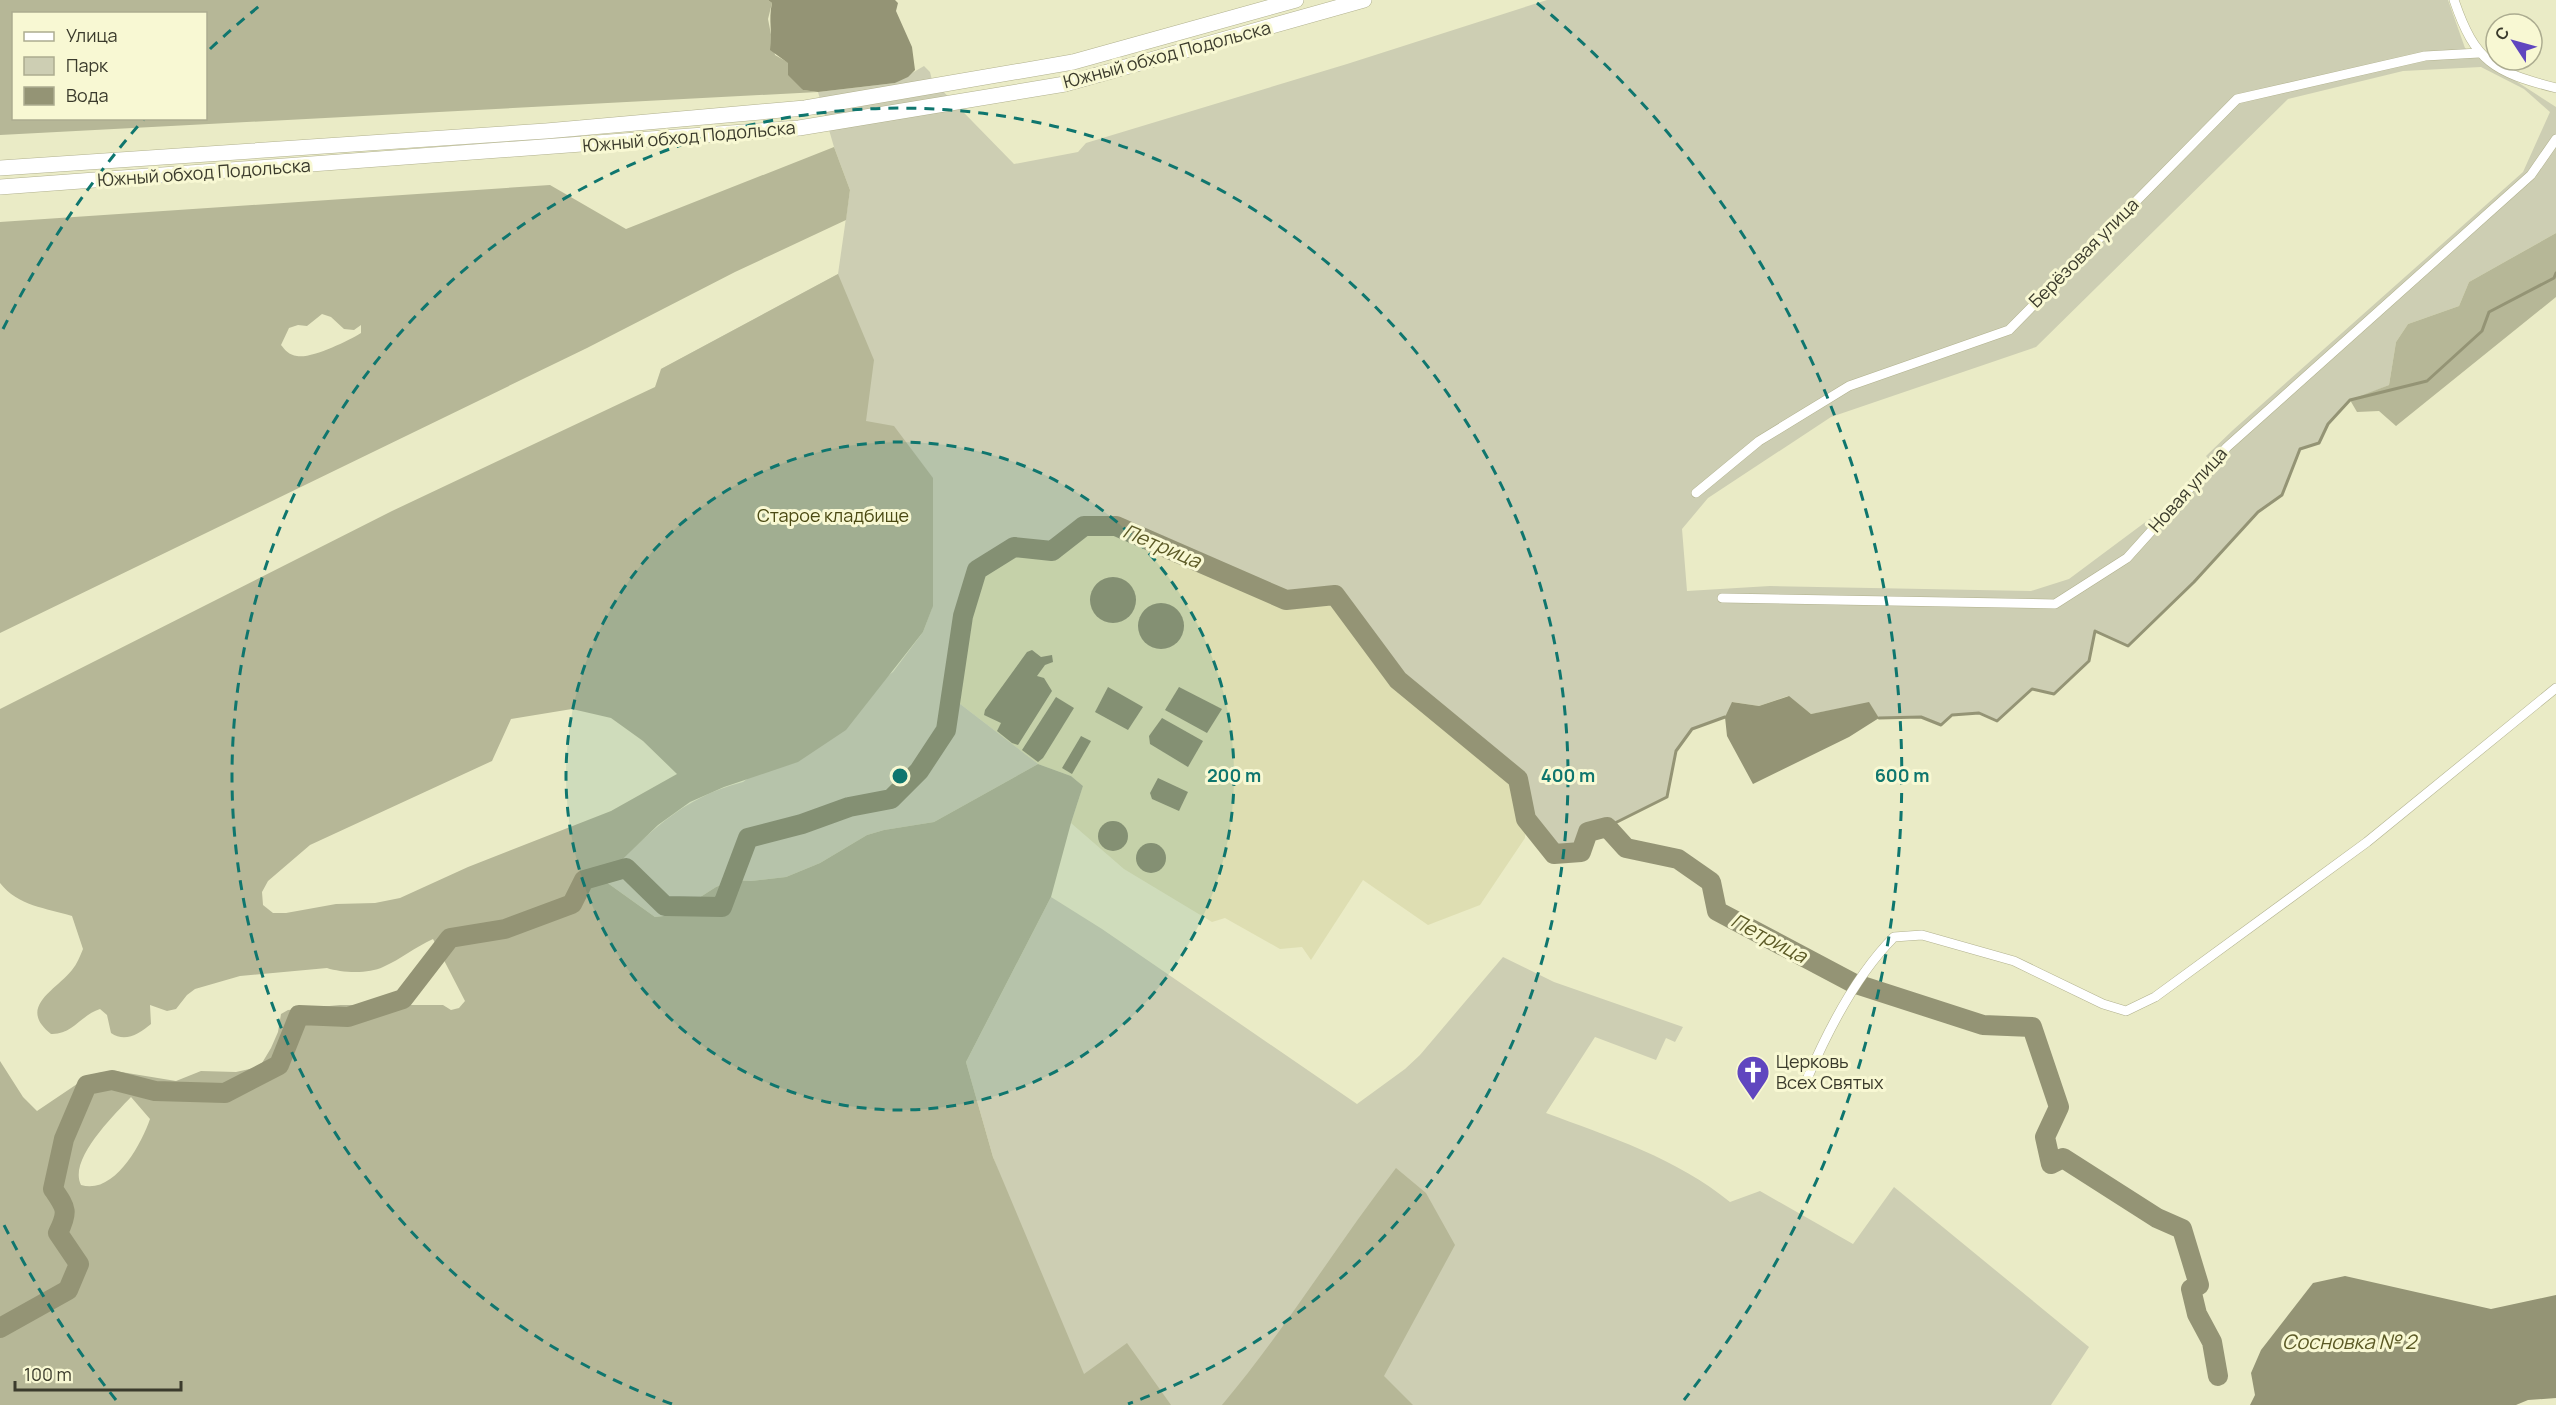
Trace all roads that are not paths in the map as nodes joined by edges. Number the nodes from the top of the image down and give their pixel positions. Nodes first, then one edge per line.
1 (1296, 0) edge
2 (1364, 0) edge
3 (2454, 0) edge
4 (2479, 53) junction
5 (2556, 88) edge
6 (2556, 139) edge
7 (0, 168) edge
8 (0, 187) edge
9 (1696, 493) dead end
10 (1722, 597) dead end
11 (2556, 688) edge
12 (1807, 1078) dead end

1 - 7 main road, Южный обход Подольска
2 - 8 main road, Южный обход Подольска
3 - 4 street
4 - 5 street
4 - 9 street, Берёзовая улица
6 - 10 street, Новая улица
11 - 12 street

